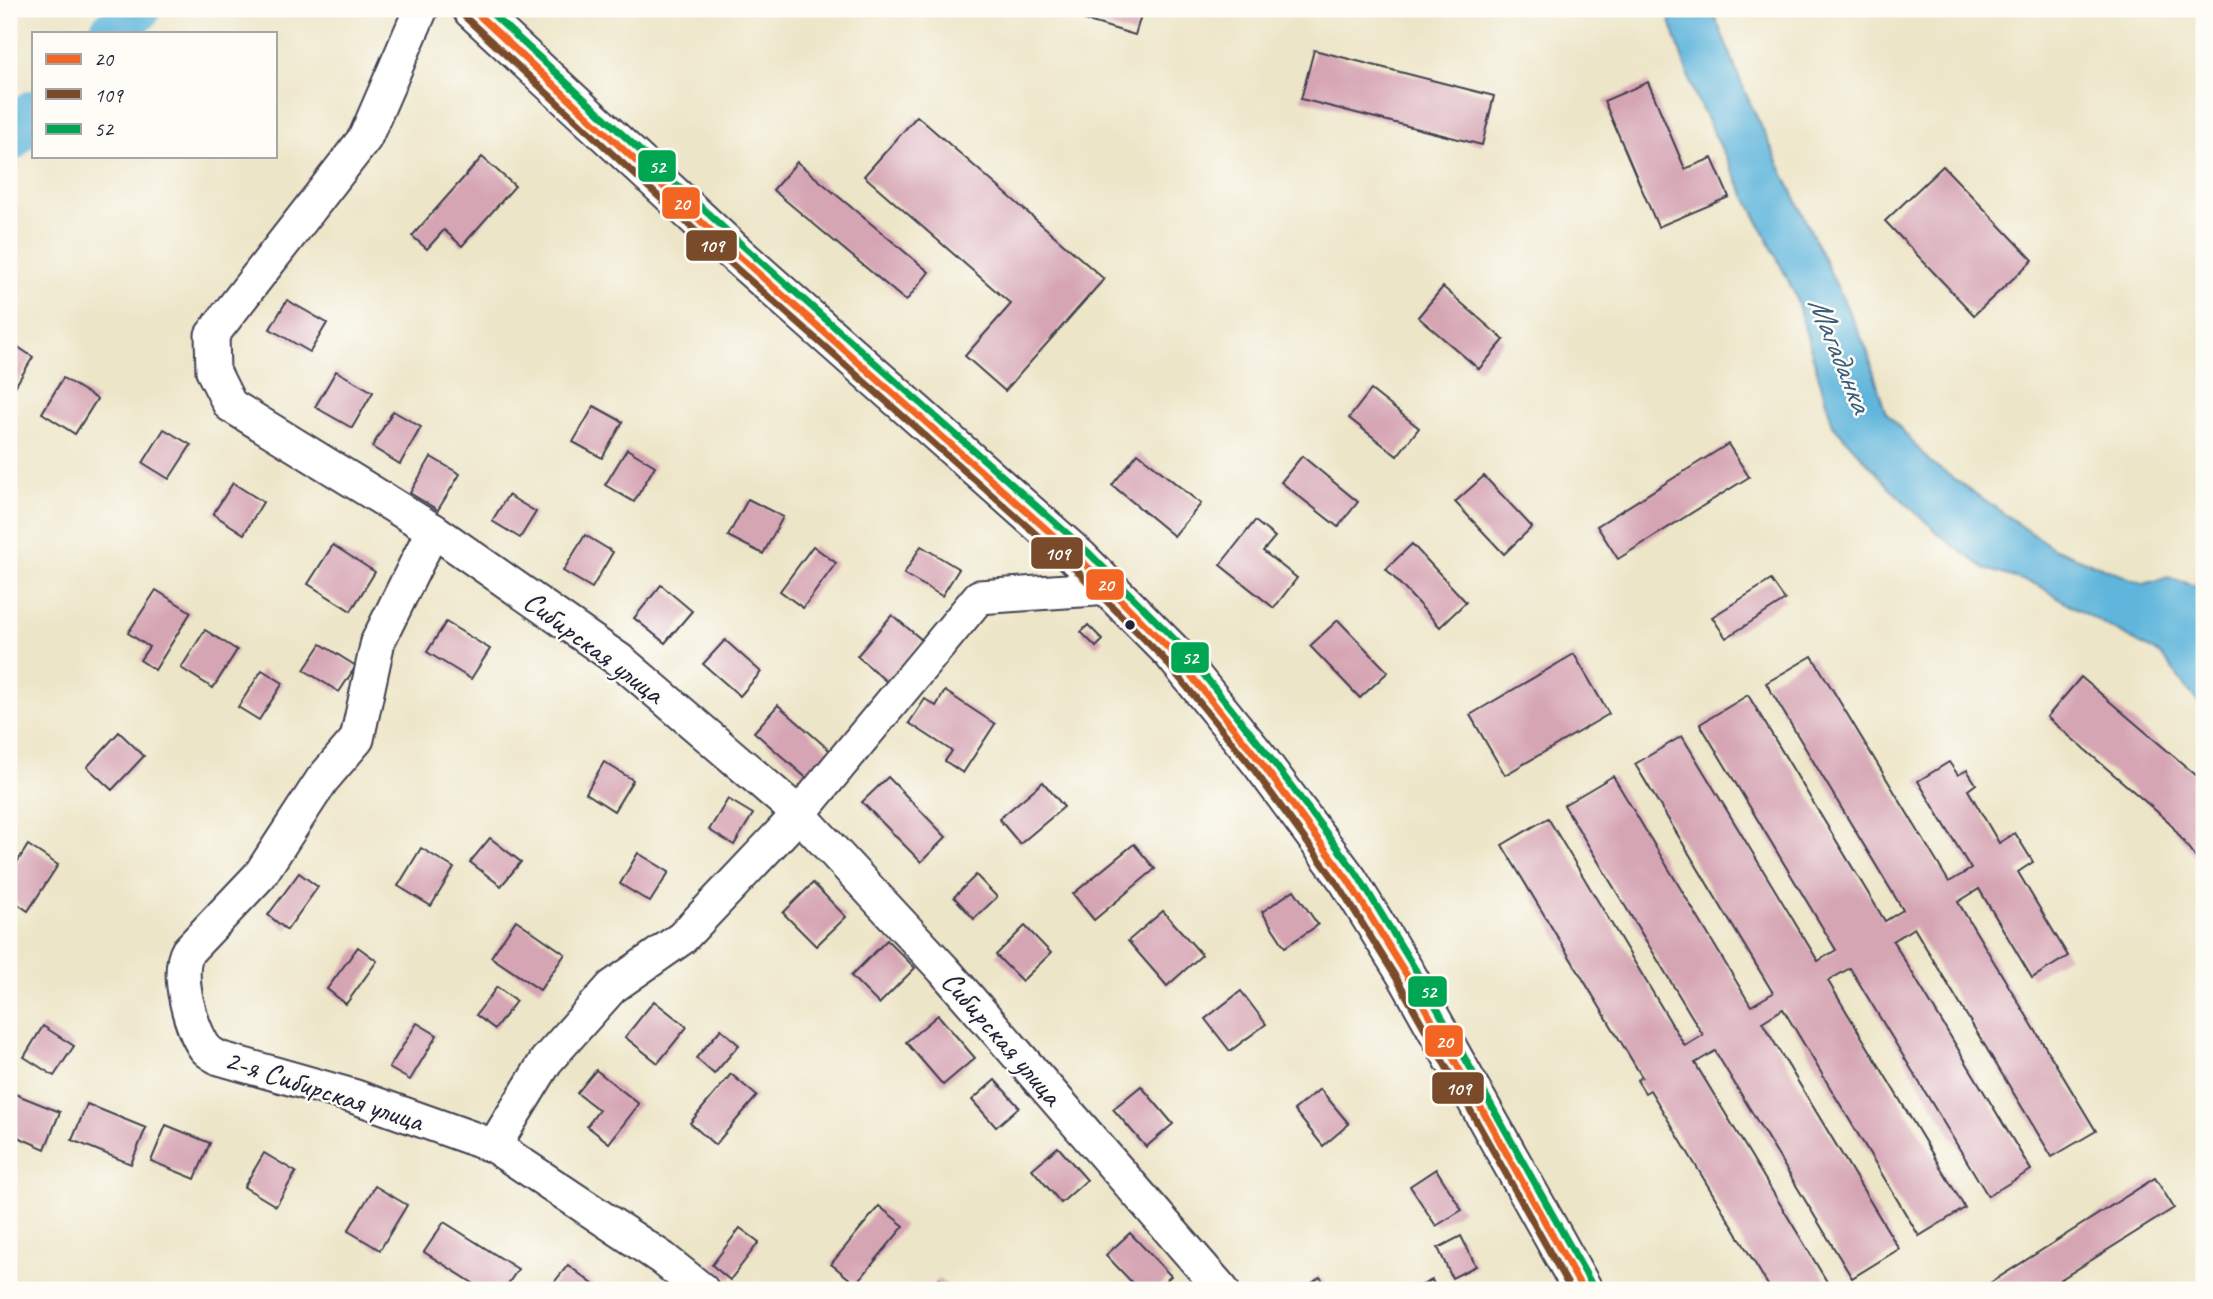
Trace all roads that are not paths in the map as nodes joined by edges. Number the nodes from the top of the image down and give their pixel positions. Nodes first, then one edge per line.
1 (421, 9) edge
2 (472, 9) edge
3 (433, 530) junction
4 (1111, 588) junction
5 (799, 814) junction
6 (494, 1146) junction
7 (702, 1290) edge
8 (1222, 1290) edge
9 (1583, 1290) edge

1 - 3 street, Сибирская улица
2 - 4 main road
3 - 5 street, Сибирская улица
3 - 6 street, 2-я Сибирская улица
4 - 5 street
4 - 9 main road
5 - 6 street
5 - 8 street, Сибирская улица
6 - 7 street, 2-я Сибирская улица

